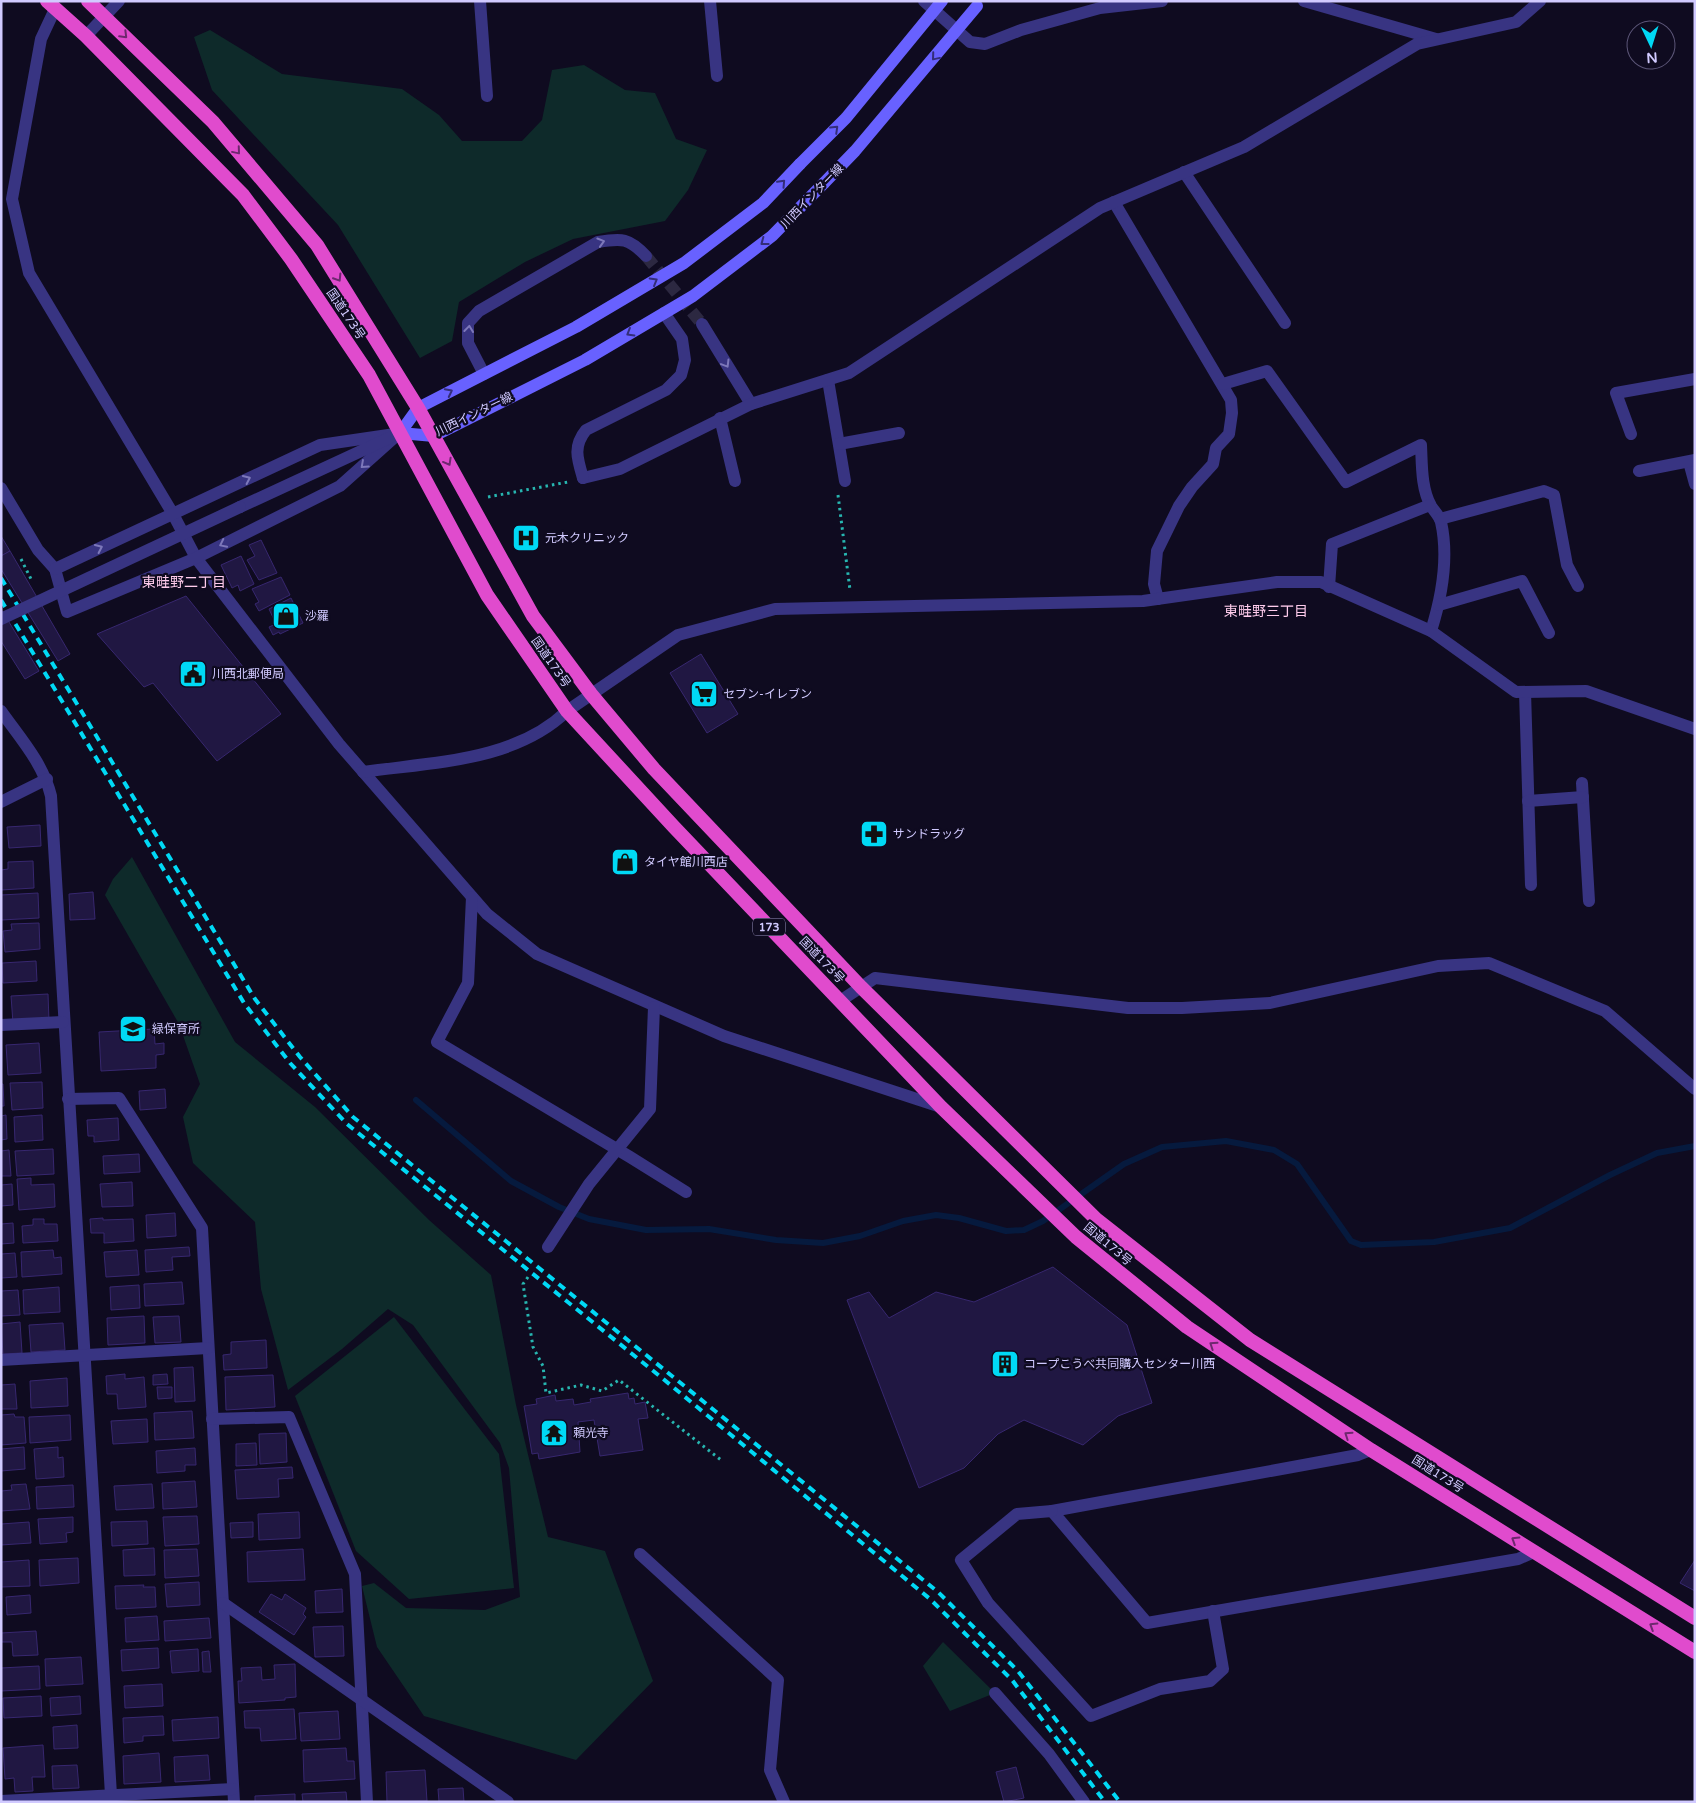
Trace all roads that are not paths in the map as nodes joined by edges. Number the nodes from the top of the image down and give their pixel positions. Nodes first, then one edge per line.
1 (88, 1) edge
2 (119, 1) edge
3 (480, 1) edge
4 (710, 1) edge
5 (924, 1) edge
6 (942, 1) edge
7 (1162, 1) edge
8 (1304, 1) edge
9 (1540, 1) edge
10 (979, 4) edge
11 (51, 5) edge
12 (105, 16) junction
13 (86, 36) junction
14 (1438, 40) junction
15 (717, 76) dead end
16 (488, 96) dead end
17 (1184, 172) junction
18 (1114, 202) junction
19 (646, 256) tunnel mouth
20 (664, 313) junction
21 (1285, 323) dead end
22 (702, 324) tunnel mouth
23 (484, 374) junction
24 (1695, 379) edge
25 (828, 380) junction
26 (1223, 384) junction
27 (751, 404) junction
28 (418, 408) junction
29 (720, 418) junction
30 (899, 432) dead end
31 (400, 433) junction
32 (1631, 434) dead end
33 (434, 436) junction
34 (839, 444) junction
35 (1692, 461) edge
36 (1639, 470) dead end
37 (735, 481) dead end
38 (845, 481) road end
39 (1695, 484) edge
40 (1, 488) edge
41 (1430, 505) junction
42 (174, 514) junction
43 (1440, 519) junction
44 (196, 558) junction
45 (55, 569) junction
46 (1578, 586) dead end
47 (1329, 587) junction
48 (1158, 599) junction
49 (1439, 605) junction
50 (1, 619) edge
51 (1431, 631) junction
52 (1549, 633) dead end
53 (1525, 692) junction
54 (591, 694) junction
55 (1, 711) edge
56 (567, 711) junction
57 (1695, 729) edge
58 (363, 772) junction
59 (47, 779) junction
60 (1582, 782) dead end
61 (1583, 797) junction
62 (1528, 801) junction
63 (1, 802) edge
64 (1531, 885) dead end
65 (472, 897) junction
66 (1589, 901) dead end
67 (861, 987) junction
68 (840, 1001) junction
69 (654, 1007) junction
70 (63, 1022) junction
71 (1, 1025) edge
72 (1695, 1089) edge
73 (68, 1099) junction
74 (941, 1107) junction
75 (616, 1148) junction
76 (686, 1192) dead end
77 (548, 1247) dead end
78 (208, 1348) junction
79 (84, 1356) junction
80 (1, 1360) edge
81 (212, 1419) junction
82 (1371, 1450) junction
83 (1052, 1510) junction
84 (1534, 1552) junction
85 (640, 1554) dead end
86 (223, 1604) junction
87 (1214, 1611) junction
88 (1695, 1618) edge
89 (1695, 1652) edge
90 (994, 1693) dead end
91 (361, 1700) junction
92 (233, 1789) junction
93 (111, 1795) junction
94 (1, 1802) edge
95 (234, 1802) edge
96 (367, 1802) edge
97 (508, 1802) edge
98 (784, 1802) edge
99 (1084, 1802) edge

1 - 12 highway, 国道173号 / 173
2 - 12 street
3 - 16 street
4 - 15 street
5 - 7 street
23 -> 6 main road, bridge
8 - 14 street
9 - 14 street
10 -> 20 main road, 川西インター線, bridge
11 - 13 highway, 国道173号 / 173
11 - 42 street
12 - 13 street
12 -> 28 highway, 国道173号 / 173
13 - 31 highway, 国道173号 / 173
14 - 17 street
17 - 18 street
17 - 21 street
18 - 25 street
18 - 26 street
23 -> 19 street
20 - 29 street
20 -> 33 main road, 川西インター線
22 -> 27 street
28 -> 23 main road
24 - 32 street
25 - 27 street
25 - 34 street
26 - 41 street
26 - 48 street
27 - 29 street
28 - 31 main road
28 - 33 highway, 国道173号 / 173
29 - 37 street
30 - 34 street
31 - 33 main road, 川西インター線
42 -> 31 street
31 -> 44 street
31 - 50 street, bridge
31 - 56 highway, 国道173号 / 173
33 -> 54 highway, 国道173号 / 173
34 - 38 street
35 - 36 street
35 - 39 street
40 - 45 street
41 - 43 street
41 - 47 street
42 - 44 street
45 -> 42 street
43 - 46 street
43 - 49 street
44 - 45 street
44 - 58 street
47 - 48 street
47 - 51 street
48 - 54 street
49 - 51 street
49 - 52 street
51 - 53 street
53 - 57 street
53 - 62 street
54 - 56 street
54 - 67 highway, 国道173号 / 173
55 - 59 street
56 - 58 street
56 - 68 highway, 国道173号 / 173
58 - 65 street
59 - 63 street
59 - 70 street
60 - 61 street
61 - 62 street
61 - 66 street
62 - 64 street
65 - 69 street
65 - 75 street
67 - 68 street
67 - 72 street
67 - 88 highway, 国道173号 / 173
68 - 74 highway, 国道173号 / 173
69 - 74 street
69 - 75 street
70 - 71 street
70 - 73 street
73 - 78 street
73 - 79 street
82 -> 74 highway, 国道173号 / 173
75 - 76 street
75 - 77 street
78 - 79 street
78 - 81 street
79 - 80 street
79 - 93 street
81 - 86 street
81 - 91 street
82 - 83 street
84 -> 82 highway, 国道173号 / 173
83 - 87 street
83 - 87 street
84 - 87 street
89 -> 84 highway, 国道173号 / 173
85 - 98 street
86 - 91 street
86 - 92 street
90 - 99 street
91 - 96 street
91 - 97 street
92 - 93 street
92 - 95 street
93 - 94 street

